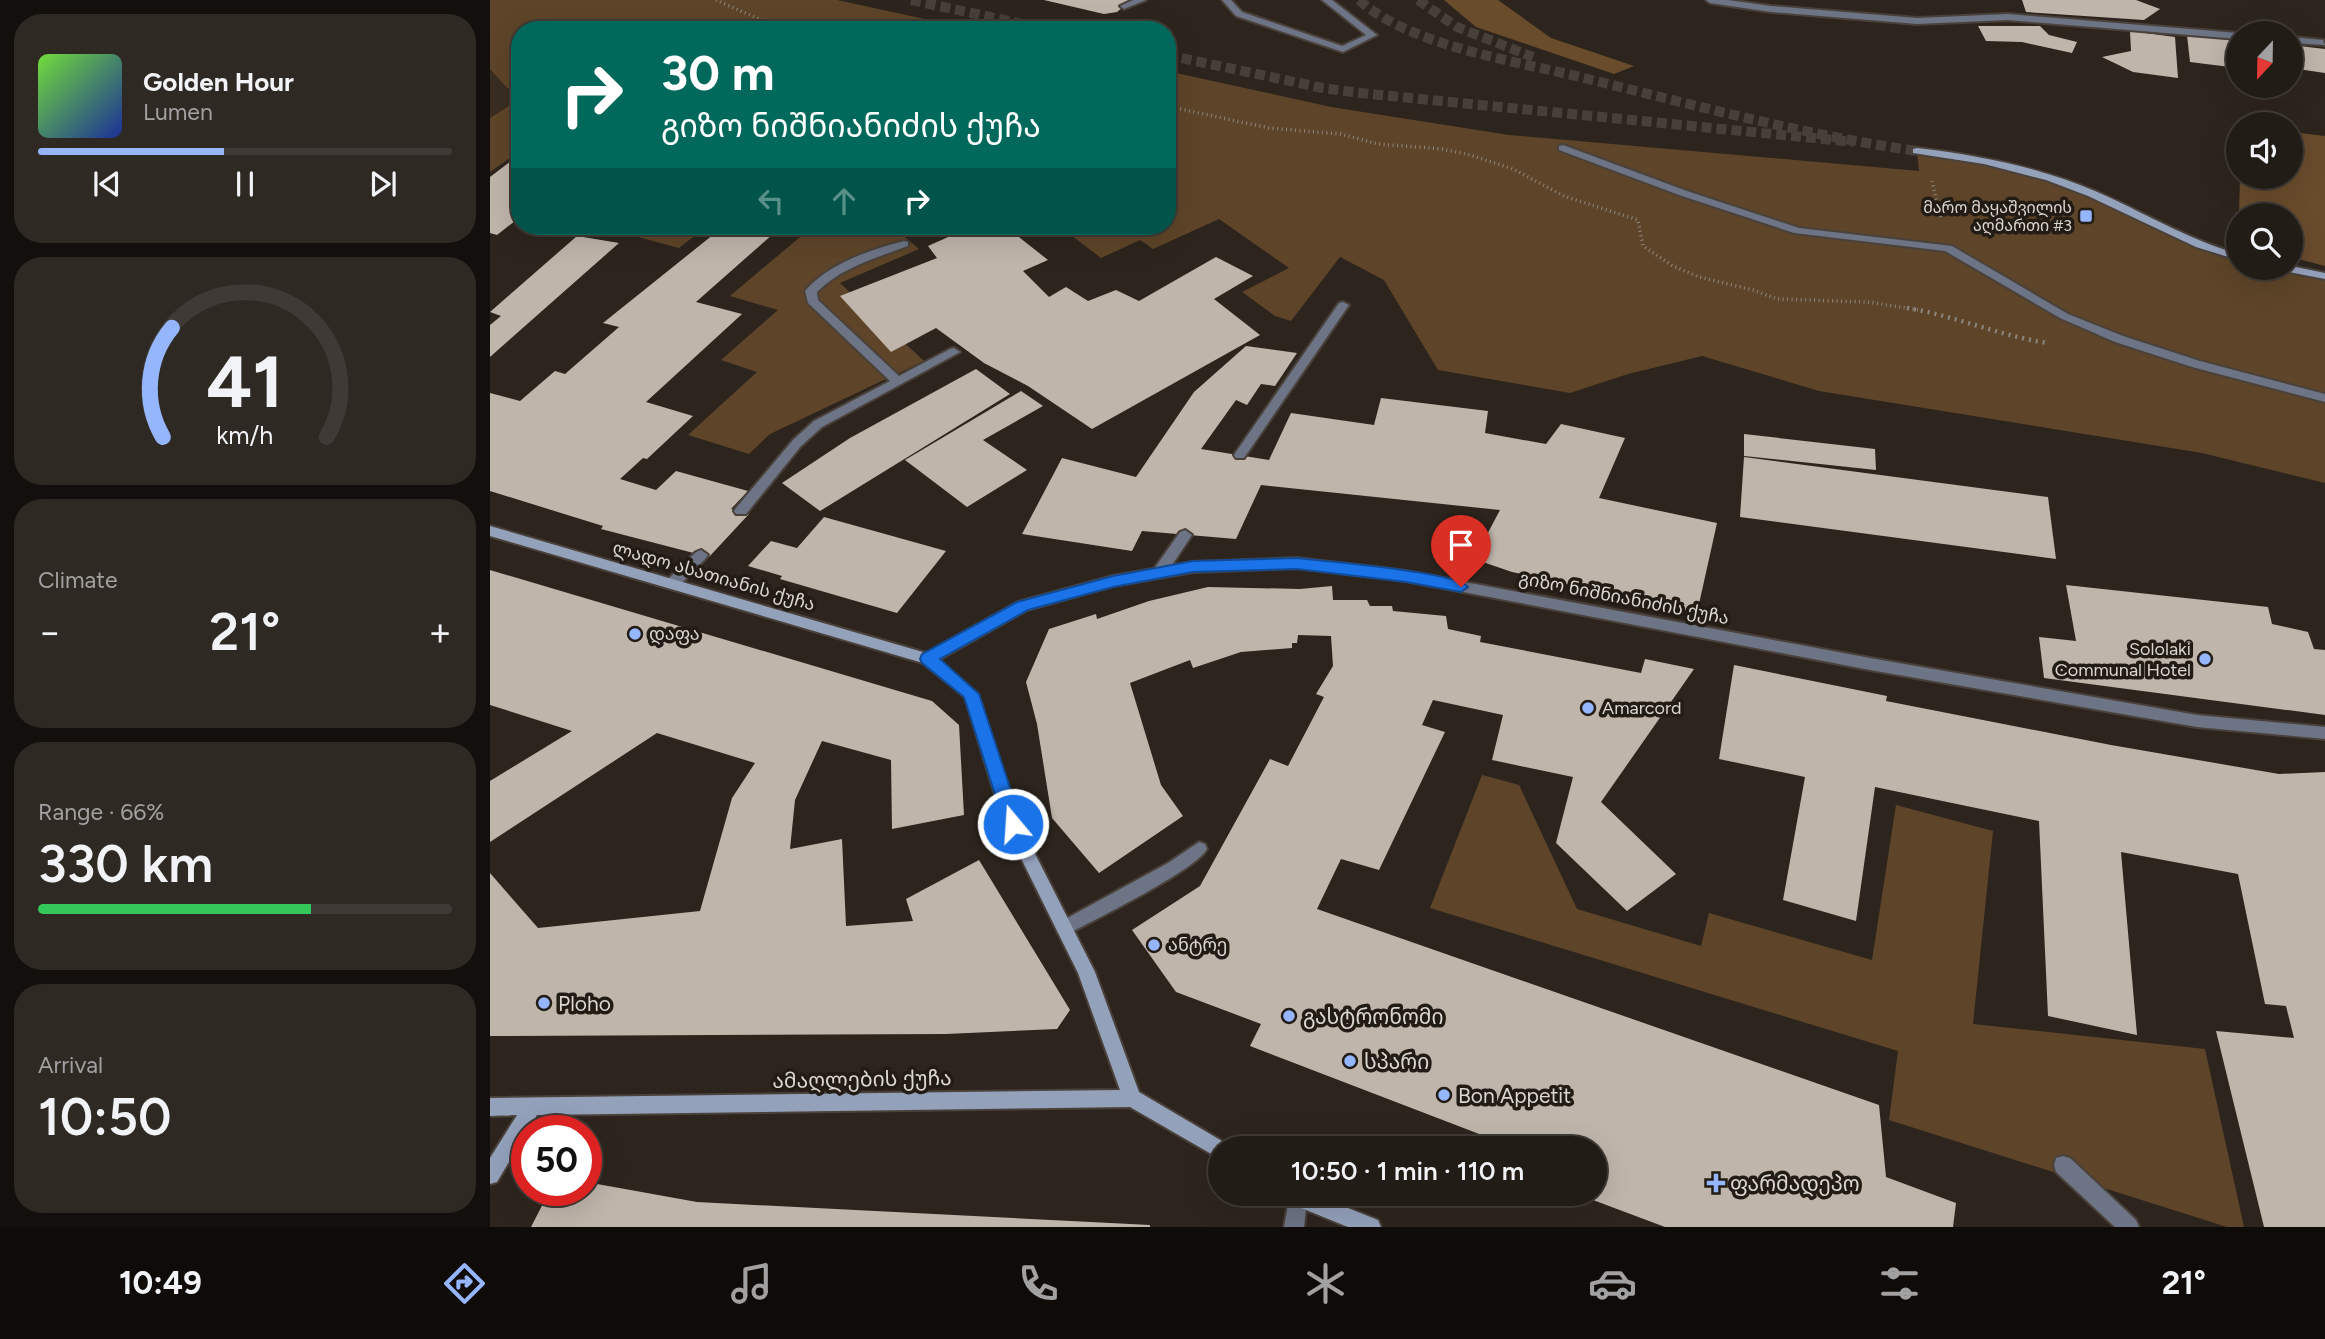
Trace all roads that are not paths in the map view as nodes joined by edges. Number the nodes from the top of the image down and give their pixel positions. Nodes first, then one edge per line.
1 (1142, 0) edge
2 (1226, 0) edge
3 (1326, 0) edge
4 (1710, 0) edge
5 (1124, 6) dead end
6 (2226, 35) edge
7 (2303, 41) edge
8 (2323, 43) edge
9 (1563, 148) dead end
10 (1921, 151) tunnel mouth
11 (904, 244) dead end
12 (2226, 253) edge
13 (2303, 272) edge
14 (2325, 276) edge
15 (1343, 305) dead end
16 (954, 352) dead end
17 (897, 381) junction
18 (2325, 398) edge
19 (1240, 455) dead end
20 (741, 511) dead end
21 (490, 531) edge
22 (1185, 535) dead end
23 (701, 555) dead end
24 (1159, 573) junction
25 (672, 584) junction
26 (928, 659) junction
27 (2325, 733) edge
28 (1199, 849) dead end
29 (1064, 928) junction
30 (1132, 1098) junction
31 (490, 1107) edge
32 (532, 1107) junction
33 (1208, 1143) edge
34 (2063, 1166) dead end
35 (490, 1175) edge
36 (1295, 1206) edge
37 (1320, 1206) edge
38 (1294, 1227) edge
39 (1371, 1227) edge
40 (2129, 1227) edge

1 - 5 street
2 - 3 street
4 - 6 street
7 - 8 street
9 - 18 street
10 - 12 main road
11 - 17 street
13 - 14 main road
15 - 19 street
16 - 17 street
17 - 20 street
21 - 25 main road, ლადო ასათიანის ქუჩა
22 - 24 street
23 - 25 street
24 - 26 street, გიზო ნიშნიანიძის ქუჩა
24 - 27 street, გიზო ნიშნიანიძის ქუჩა
25 - 26 main road, ლადო ასათიანის ქუჩა
26 - 29 main road
28 - 29 street
29 - 30 main road
30 - 32 main road, ამაღლების ქუჩა
30 - 33 main road
31 - 32 main road, ამაღლების ქუჩა
32 - 35 main road
34 - 40 street
36 - 38 street
37 - 39 main road

